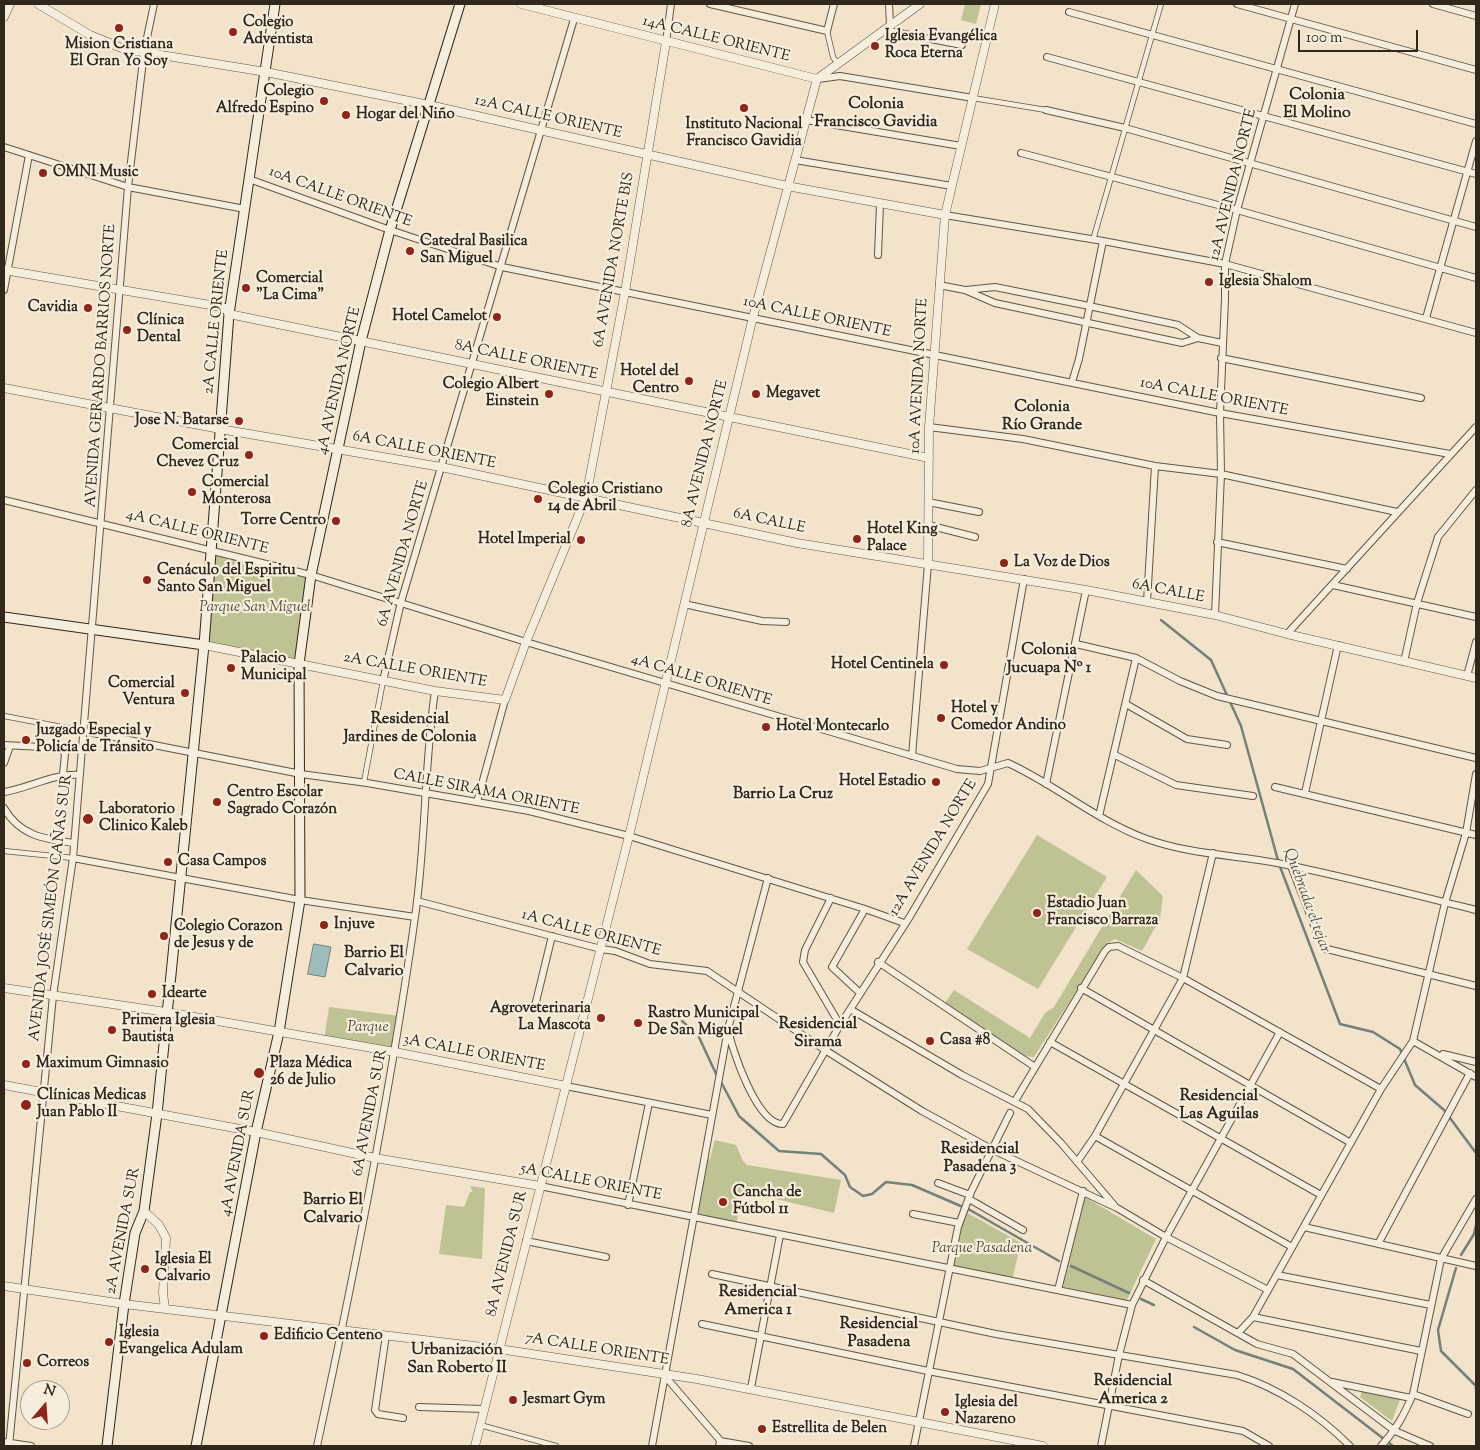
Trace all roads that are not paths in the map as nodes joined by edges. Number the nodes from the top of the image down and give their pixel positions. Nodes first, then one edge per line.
1 (10, 4) edge
2 (38, 4) edge
3 (154, 4) edge
4 (276, 4) edge
5 (460, 4) edge
6 (521, 4) edge
7 (671, 4) edge
8 (710, 4) edge
9 (834, 4) edge
10 (889, 4) edge
11 (920, 4) edge
12 (995, 4) edge
13 (1161, 4) edge
14 (1237, 4) edge
15 (1295, 4) edge
16 (1433, 4) edge
17 (1069, 12) dead end
18 (1476, 16) edge
19 (4, 17) edge
20 (574, 19) junction
21 (1291, 19) junction
22 (887, 27) junction
23 (826, 31) junction
24 (1153, 34) junction
25 (666, 42) junction
26 (962, 45) dead end
27 (144, 52) junction
28 (1047, 57) dead end
29 (838, 64) junction
30 (1277, 68) junction
31 (1476, 70) edge
32 (266, 72) junction
33 (817, 80) junction
34 (1138, 82) junction
35 (973, 98) junction
36 (429, 105) junction
37 (1046, 110) joint
38 (1264, 115) junction
39 (806, 120) junction
40 (1476, 124) edge
41 (1125, 128) junction
42 (541, 131) junction
43 (1476, 141) edge
44 (962, 146) junction
45 (4, 147) edge
46 (1021, 153) dead end
47 (29, 155) junction
48 (648, 155) junction
49 (795, 160) junction
50 (1251, 163) junction
51 (1468, 172) junction
52 (1476, 174) edge
53 (1111, 176) junction
54 (249, 179) junction
55 (787, 186) junction
56 (952, 186) junction
57 (128, 188) junction
58 (880, 204) junction
59 (245, 209) junction
60 (1237, 210) junction
61 (945, 215) junction
62 (1454, 221) junction
63 (1476, 227) edge
64 (390, 230) junction
65 (1093, 240) junction
66 (1103, 241) junction
67 (878, 255) dead end
68 (1224, 264) junction
69 (502, 267) junction
70 (1441, 268) junction
71 (5, 271) edge
72 (1476, 278) edge
73 (939, 285) junction
74 (4, 290) edge
75 (965, 290) junction
76 (119, 291) junction
77 (625, 292) junction
78 (1090, 306) junction
79 (229, 314) junction
80 (753, 316) junction
81 (1426, 318) junction
82 (1086, 322) junction
83 (1476, 333) edge
84 (1198, 338) junction
85 (361, 342) junction
86 (1222, 343) junction
87 (934, 355) junction
88 (1222, 358) junction
89 (472, 364) junction
90 (1072, 382) junction
91 (4, 388) edge
92 (605, 392) junction
93 (1421, 398) dead end
94 (109, 407) junction
95 (1220, 413) junction
96 (730, 417) junction
97 (929, 427) junction
98 (1476, 427) edge
99 (220, 430) junction
100 (338, 449) junction
101 (1450, 454) junction
102 (929, 458) junction
103 (1155, 466) junction
104 (441, 467) junction
105 (1221, 474) junction
106 (1476, 490) edge
107 (586, 497) junction
108 (4, 500) edge
109 (928, 502) junction
110 (979, 512) dead end
111 (1397, 512) junction
112 (704, 522) junction
113 (102, 523) junction
114 (928, 525) junction
115 (975, 538) dead end
116 (1217, 542) junction
117 (211, 549) junction
118 (928, 564) junction
119 (1347, 569) junction
120 (311, 575) junction
121 (1024, 579) junction
122 (1333, 585) junction
123 (1086, 590) junction
124 (401, 602) junction
125 (1147, 602) junction
126 (1417, 603) junction
127 (684, 604) junction
128 (1215, 615) junction
129 (4, 617) edge
130 (1476, 618) edge
131 (786, 622) dead end
132 (93, 631) junction
133 (1287, 634) junction
134 (526, 642) junction
135 (1476, 642) edge
136 (1076, 644) junction
137 (204, 645) junction
138 (1338, 645) junction
139 (1136, 658) junction
140 (1404, 662) junction
141 (299, 664) junction
142 (1467, 676) junction
143 (1476, 678) edge
144 (383, 681) junction
145 (666, 683) junction
146 (435, 691) junction
147 (505, 700) junction
148 (1126, 704) junction
149 (4, 716) edge
150 (1322, 722) junction
151 (84, 731) junction
152 (1227, 745) dead end
153 (7, 746) edge
154 (192, 752) junction
155 (1115, 755) junction
156 (912, 756) junction
157 (1476, 758) edge
158 (4, 762) edge
159 (990, 768) junction
160 (62, 774) junction
161 (301, 774) junction
162 (1476, 774) edge
163 (80, 775) junction
164 (364, 782) junction
165 (1046, 784) junction
166 (1275, 787) dead end
167 (4, 792) edge
168 (1305, 793) junction
169 (426, 794) junction
170 (1253, 796) dead end
171 (477, 802) junction
172 (4, 808) edge
173 (1099, 816) junction
174 (1466, 833) junction
175 (1476, 835) edge
176 (629, 836) junction
177 (74, 843) junction
178 (4, 852) edge
179 (1213, 853) junction
180 (73, 858) junction
181 (1291, 866) junction
182 (181, 878) junction
183 (768, 878) junction
184 (832, 898) junction
185 (300, 900) junction
186 (417, 901) junction
187 (1445, 903) junction
188 (865, 909) junction
189 (1476, 910) edge
190 (415, 916) junction
191 (904, 923) junction
192 (552, 936) junction
193 (601, 949) junction
194 (878, 962) junction
195 (1430, 974) junction
196 (1183, 978) junction
197 (1476, 986) edge
198 (4, 988) edge
199 (1081, 988) junction
200 (737, 991) junction
201 (860, 993) junction
202 (53, 996) junction
203 (850, 1009) junction
204 (534, 1010) dead end
205 (166, 1012) junction
206 (840, 1025) junction
207 (728, 1029) junction
208 (1154, 1030) junction
209 (279, 1032) junction
210 (1280, 1032) junction
211 (1413, 1041) junction
212 (1050, 1042) junction
213 (825, 1050) junction
214 (395, 1052) junction
215 (1437, 1053) junction
216 (1476, 1062) edge
217 (1035, 1067) junction
218 (1470, 1073) junction
219 (1476, 1077) edge
220 (1123, 1083) junction
221 (4, 1085) edge
222 (1250, 1085) junction
223 (566, 1086) junction
224 (1381, 1090) junction
225 (44, 1093) junction
226 (1015, 1101) junction
227 (649, 1103) junction
228 (1010, 1113) dead end
229 (156, 1114) junction
230 (712, 1115) junction
231 (256, 1132) junction
232 (1095, 1136) junction
233 (1221, 1139) junction
234 (1351, 1143) junction
235 (993, 1150) junction
236 (375, 1158) junction
237 (1077, 1162) junction
238 (938, 1183) dead end
239 (540, 1186) junction
240 (1083, 1191) junction
241 (1192, 1191) junction
242 (1322, 1195) junction
243 (969, 1199) junction
244 (1476, 1199) edge
245 (628, 1205) junction
246 (1117, 1208) junction
247 (144, 1211) junction
248 (913, 1214) dead end
249 (694, 1217) junction
250 (959, 1223) junction
251 (1304, 1227) junction
252 (1023, 1230) dead end
253 (780, 1235) junction
254 (1166, 1237) junction
255 (526, 1241) junction
256 (1378, 1244) junction
257 (1292, 1247) junction
258 (606, 1258) dead end
259 (1441, 1259) junction
260 (1476, 1266) edge
261 (949, 1267) junction
262 (712, 1274) dead end
263 (1277, 1274) junction
264 (1143, 1280) junction
265 (4, 1286) edge
266 (771, 1286) junction
267 (24, 1289) junction
268 (1058, 1290) junction
269 (1268, 1290) junction
270 (124, 1304) junction
271 (1132, 1305) junction
272 (1431, 1308) junction
273 (165, 1309) junction
274 (221, 1316) junction
275 (1253, 1317) junction
276 (937, 1322) junction
277 (702, 1324) dead end
278 (342, 1330) junction
279 (1238, 1333) junction
280 (386, 1335) junction
281 (761, 1336) junction
282 (499, 1349) junction
283 (1421, 1351) junction
284 (1119, 1355) junction
285 (928, 1371) junction
286 (664, 1375) junction
287 (1331, 1382) junction
288 (751, 1388) junction
289 (1412, 1396) junction
290 (1109, 1405) junction
291 (419, 1407) dead end
292 (484, 1409) junction
293 (1468, 1414) dead end
294 (403, 1418) dead end
295 (918, 1422) junction
296 (480, 1425) junction
297 (1392, 1434) junction
298 (8, 1444) edge
299 (721, 1444) edge
300 (1382, 1445) edge
301 (30, 1446) edge
302 (107, 1446) edge
303 (196, 1446) edge
304 (317, 1446) edge
305 (475, 1446) edge
306 (556, 1446) edge
307 (652, 1446) edge
308 (749, 1446) edge
309 (914, 1446) edge
310 (1043, 1446) edge
311 (1101, 1446) edge
312 (1269, 1446) edge
313 (1350, 1446) edge
314 (1430, 1446) edge

1 - 19 street
2 - 27 street, 12A CALLE ORIENTE
3 - 27 street, AVENIDA GERARDO BARRIOS NORTE
4 - 32 main road, 2A CALLE ORIENTE
5 - 36 main road, 4A AVENIDA NORTE
6 - 20 street, 14A CALLE ORIENTE
7 - 25 street, 6A AVENIDA NORTE BIS
8 - 23 street
9 - 23 street
10 - 22 street
11 - 22 street
12 - 35 street, 10A AVENIDA NORTE
13 - 24 street
14 - 21 street
15 - 21 street, 12A AVENIDA NORTE
16 - 18 street
17 - 24 street
20 - 25 street, 14A CALLE ORIENTE
20 - 42 street, 6A AVENIDA NORTE
21 - 30 street, 12A AVENIDA NORTE
21 - 31 street
22 - 26 street
22 - 29 street
23 - 29 street
24 - 30 street
24 - 34 street
25 - 33 street, 14A CALLE ORIENTE
25 - 48 street, 6A AVENIDA NORTE BIS
27 - 32 street, 12A CALLE ORIENTE
27 - 57 street, AVENIDA GERARDO BARRIOS NORTE
28 - 34 street
29 - 33 street
30 - 38 street, 12A AVENIDA NORTE
30 - 40 street
32 - 36 street, 12A CALLE ORIENTE
32 - 54 main road, 2A CALLE ORIENTE
33 - 35 street, 14A CALLE ORIENTE
33 - 39 street, 8A AVENIDA NORTE
34 - 38 street
34 - 41 street
35 - 37 street
35 - 44 street, 10A AVENIDA NORTE
36 - 42 street, 12A CALLE ORIENTE
36 - 64 main road, 4A AVENIDA NORTE
37 - 41 street
38 - 50 street, 12A AVENIDA NORTE
38 - 51 street
39 - 44 street
39 - 49 street, 8A AVENIDA NORTE
41 - 50 street
41 - 53 street
42 - 48 street, 12A CALLE ORIENTE
42 - 69 street, 6A AVENIDA NORTE
43 - 51 street
44 - 56 street, 10A AVENIDA NORTE
45 - 47 street
46 - 53 street
47 - 57 street
47 - 71 street
48 - 55 street, 12A CALLE ORIENTE
48 - 77 street, 6A AVENIDA NORTE BIS
49 - 55 street, 8A AVENIDA NORTE
49 - 56 street
50 - 60 street, 12A AVENIDA NORTE
50 - 62 street
51 - 52 street
51 - 62 street
53 - 60 street
53 - 65 street
54 - 59 main road, 2A CALLE ORIENTE
54 - 64 street, 10A CALLE ORIENTE
55 - 58 street, 12A CALLE ORIENTE
55 - 80 street, 8A AVENIDA NORTE
56 - 61 street, 10A AVENIDA NORTE
57 - 59 street
57 - 76 street, AVENIDA GERARDO BARRIOS NORTE
58 - 61 street, 12A CALLE ORIENTE
58 - 67 street
59 - 79 main road, 2A CALLE ORIENTE
60 - 68 street, 12A AVENIDA NORTE
60 - 70 street
61 - 65 street
61 - 73 street, 10A AVENIDA NORTE
62 - 63 street
62 - 70 street
64 - 69 street, 10A CALLE ORIENTE
64 - 85 main road, 4A AVENIDA NORTE
65 - 66 street
66 - 68 street
66 - 78 street
68 - 81 street
68 - 86 street, 12A AVENIDA NORTE
69 - 77 street, 10A CALLE ORIENTE
69 - 89 street, 6A AVENIDA NORTE
70 - 72 street
70 - 81 street
71 - 74 street
71 - 76 street, 8A CALLE ORIENTE
73 - 75 street
73 - 87 street, 10A AVENIDA NORTE
75 - 78 street
75 - 82 street
76 - 79 street, 8A CALLE ORIENTE
76 - 94 street, AVENIDA GERARDO BARRIOS NORTE
77 - 80 street, 10A CALLE ORIENTE
77 - 92 street, 6A AVENIDA NORTE BIS
78 - 82 street
78 - 84 street
79 - 85 street, 8A CALLE ORIENTE
79 - 99 main road, 2A CALLE ORIENTE
80 - 87 street, 10A CALLE ORIENTE
80 - 96 street, 8A AVENIDA NORTE
81 - 83 street
82 - 84 street
82 - 90 street
84 - 86 street
85 - 89 street, 8A CALLE ORIENTE
85 - 100 main road, 4A AVENIDA NORTE
86 - 88 street, 12A AVENIDA NORTE
87 - 90 street, 10A CALLE ORIENTE
87 - 97 street, 10A AVENIDA NORTE
88 - 93 street
88 - 95 street, 12A AVENIDA NORTE
89 - 92 street, 8A CALLE ORIENTE
89 - 104 street, 6A AVENIDA NORTE
90 - 95 street, 10A CALLE ORIENTE
91 - 94 street, 6A CALLE ORIENTE
92 - 96 street, 8A CALLE ORIENTE
92 - 107 street, 6A AVENIDA NORTE BIS
94 - 99 street, 6A CALLE ORIENTE
94 - 113 street, AVENIDA GERARDO BARRIOS NORTE
95 - 101 street, 10A CALLE ORIENTE
95 - 105 street, 12A AVENIDA NORTE
96 - 102 street, 8A CALLE ORIENTE
96 - 112 street, 8A AVENIDA NORTE
97 - 102 street, 10A AVENIDA NORTE
97 - 103 street
98 - 101 street
99 - 100 street, 6A CALLE ORIENTE
99 - 117 main road, 2A CALLE ORIENTE
100 - 104 street, 6A CALLE ORIENTE
100 - 120 main road, 4A AVENIDA NORTE
101 - 111 street
102 - 109 street, 10A AVENIDA NORTE
103 - 105 street
103 - 125 street
104 - 107 street, 6A CALLE ORIENTE
104 - 124 street, 6A AVENIDA NORTE
105 - 111 street
105 - 116 street, 12A AVENIDA NORTE
106 - 126 street
107 - 112 street, 6A CALLE ORIENTE
107 - 134 street, 6A AVENIDA NORTE BIS
108 - 113 street, 4A CALLE ORIENTE
109 - 110 street
109 - 114 street, 10A AVENIDA NORTE
111 - 119 street
112 - 118 street, 6A CALLE
112 - 127 street, 8A AVENIDA NORTE
113 - 117 street, 4A CALLE ORIENTE
113 - 132 street, AVENIDA GERARDO BARRIOS NORTE
114 - 115 street
114 - 118 street, 10A AVENIDA NORTE
116 - 119 street
116 - 128 street, 12A AVENIDA NORTE
117 - 120 street, 4A CALLE ORIENTE
117 - 137 main road, 2A CALLE ORIENTE
118 - 121 street, 6A CALLE
118 - 156 street, 10A AVENIDA NORTE
119 - 122 street
120 - 124 street, 4A CALLE ORIENTE
120 - 141 main road, 4A AVENIDA NORTE
121 - 123 street, 6A CALLE
121 - 159 street, 12A AVENIDA NORTE
122 - 126 street
122 - 133 street
123 - 125 street, 6A CALLE
123 - 136 street
124 - 134 street, 4A CALLE ORIENTE
124 - 144 street, 6A AVENIDA NORTE
125 - 128 street, 6A CALLE
126 - 130 street
126 - 140 street
127 - 131 street
127 - 145 street, 8A AVENIDA NORTE
128 - 133 street, 6A CALLE
129 - 132 main road, 2A CALLE ORIENTE
132 - 137 main road, 2A CALLE ORIENTE
132 - 151 street, AVENIDA GERARDO BARRIOS NORTE
133 - 138 street, 6A CALLE
134 - 145 street, 4A CALLE ORIENTE
134 - 147 street, 6A AVENIDA NORTE BIS
135 - 142 street
136 - 139 street
136 - 165 street
137 - 141 street, 2A CALLE ORIENTE
137 - 154 main road, 2A CALLE ORIENTE
138 - 140 street, 6A CALLE
138 - 150 street
139 - 148 street
139 - 150 street
140 - 142 street, 6A CALLE
141 - 144 street, 2A CALLE ORIENTE
141 - 161 main road, 4A AVENIDA NORTE
142 - 143 street, 6A CALLE
144 - 146 street, 2A CALLE ORIENTE
144 - 164 street, 6A AVENIDA NORTE
145 - 156 street, 4A CALLE ORIENTE
145 - 176 street, 8A AVENIDA NORTE
146 - 147 street, 2A CALLE ORIENTE
146 - 169 street, 6A AVENIDA SUR
147 - 171 street, 6A AVENIDA NORTE BIS
148 - 152 street
148 - 155 street
149 - 151 street
150 - 157 street
150 - 168 street
151 - 154 street, CALLE SIRAMA ORIENTE
151 - 163 street, AVENIDA JOSÉ SIMEÓN CAÑAS SUR
153 - 158 street
153 - 160 street
154 - 161 street, CALLE SIRAMA ORIENTE
154 - 182 main road, 2A AVENIDA SUR
155 - 170 street
155 - 173 street
156 - 159 street, 4A CALLE ORIENTE
159 - 165 street, 4A CALLE ORIENTE
159 - 191 street, 12A AVENIDA NORTE
160 - 163 street
160 - 167 street
161 - 164 street, CALLE SIRAMA ORIENTE
161 - 185 main road, 4A AVENIDA SUR
162 - 174 street
163 - 177 street, AVENIDA JOSÉ SIMEÓN CAÑAS SUR
164 - 169 street, CALLE SIRAMA ORIENTE
165 - 173 street, 4A CALLE ORIENTE
166 - 168 street
168 - 174 street
169 - 171 street, CALLE SIRAMA ORIENTE
169 - 186 street, 6A AVENIDA SUR
171 - 176 street, CALLE SIRAMA ORIENTE
172 - 177 street
173 - 179 street, 4A CALLE ORIENTE
174 - 175 street
174 - 187 street
176 - 183 street, CALLE SIRAMA ORIENTE
176 - 193 street, 8A AVENIDA SUR
177 - 180 street, AVENIDA JOSÉ SIMEÓN CAÑAS SUR
178 - 180 street
179 - 181 street, 4A CALLE ORIENTE
179 - 196 street
180 - 182 street
180 - 202 street, AVENIDA JOSÉ SIMEÓN CAÑAS SUR
181 - 187 street, 4A CALLE ORIENTE
181 - 195 street
182 - 185 street
182 - 205 main road, 2A AVENIDA SUR
183 - 184 street, CALLE SIRAMA ORIENTE
183 - 200 street
184 - 188 street, CALLE SIRAMA ORIENTE
184 - 206 street
185 - 190 street
185 - 209 main road, 4A AVENIDA SUR
186 - 190 street, 6A AVENIDA SUR
186 - 192 street, 1A CALLE ORIENTE
187 - 189 street, 4A CALLE ORIENTE
187 - 195 street
188 - 191 street, CALLE SIRAMA ORIENTE
188 - 201 street
190 - 214 street, 6A AVENIDA SUR
191 - 194 street, 12A AVENIDA NORTE
192 - 193 street, 1A CALLE ORIENTE
192 - 204 street
193 - 200 street, 1A CALLE ORIENTE
193 - 223 street, 8A AVENIDA SUR
194 - 201 street, 12A AVENIDA NORTE
194 - 217 street
195 - 197 street
195 - 211 street
196 - 199 street
196 - 208 street
196 - 210 street
198 - 202 street, 3A CALLE ORIENTE
199 - 208 street
199 - 212 street
200 - 207 street
200 - 213 street, 1A CALLE ORIENTE
201 - 203 street, 12A AVENIDA NORTE
202 - 205 street, 3A CALLE ORIENTE
202 - 225 street, AVENIDA JOSÉ SIMEÓN CAÑAS SUR
203 - 206 street, 12A AVENIDA NORTE
203 - 226 street
205 - 209 street, 3A CALLE ORIENTE
205 - 229 main road, 2A AVENIDA SUR
206 - 213 street, 12A AVENIDA NORTE
207 - 213 street, 12A AVENIDA NORTE
207 - 230 street
208 - 220 street
208 - 222 street
209 - 214 street, 3A CALLE ORIENTE
209 - 231 main road, 4A AVENIDA SUR
210 - 222 street
210 - 224 street
211 - 215 street
211 - 224 street
212 - 217 street
212 - 220 street
213 - 235 street, 1A CALLE ORIENTE
214 - 223 street, 3A CALLE ORIENTE
214 - 236 street, 6A AVENIDA SUR
215 - 216 street
215 - 218 street
217 - 226 street
218 - 219 street
218 - 256 street
220 - 232 street
220 - 233 street
221 - 225 street, 5A CALLE ORIENTE
222 - 233 street
222 - 234 street
223 - 227 street, 3A CALLE ORIENTE
223 - 239 street, 8A AVENIDA SUR
224 - 234 street
225 - 229 street, 5A CALLE ORIENTE
225 - 267 street, AVENIDA JOSÉ SIMEÓN CAÑAS SUR
226 - 237 street
227 - 230 street, 3A CALLE ORIENTE
227 - 245 street
228 - 235 street
229 - 231 street, 5A CALLE ORIENTE
229 - 247 main road, 2A AVENIDA SUR
230 - 249 street
231 - 236 street, 5A CALLE ORIENTE
231 - 274 main road, 4A AVENIDA SUR
232 - 237 street
232 - 241 street
233 - 241 street
233 - 242 street
234 - 242 street
235 - 240 street, 1A CALLE ORIENTE
235 - 243 street
236 - 239 street, 5A CALLE ORIENTE
236 - 278 street, 6A AVENIDA SUR
237 - 246 street
238 - 243 street
239 - 245 street, 5A CALLE ORIENTE
239 - 255 street, 8A AVENIDA SUR
240 - 246 street, 1A CALLE ORIENTE
240 - 268 street
241 - 254 street
241 - 257 street
242 - 251 street
243 - 250 street
243 - 252 street
244 - 259 street
245 - 249 street, 5A CALLE ORIENTE
246 - 254 street
247 - 270 main road, 2A AVENIDA SUR
247 - 273 street
248 - 250 street
249 - 253 street, 5A CALLE ORIENTE
249 - 286 street
250 - 261 street
251 - 256 street
251 - 257 street
253 - 261 street, 5A CALLE ORIENTE
253 - 266 street
254 - 264 street
254 - 269 street
255 - 258 street
255 - 282 street, 8A AVENIDA SUR
256 - 259 street
257 - 263 street
259 - 260 street
259 - 272 street
261 - 268 street, 5A CALLE ORIENTE
261 - 276 street
262 - 266 street
263 - 269 street
263 - 272 street
264 - 271 street
264 - 279 street
265 - 267 street, 7A CALLE ORIENTE
266 - 276 street
266 - 281 street
267 - 270 street, 7A CALLE ORIENTE
267 - 298 street, AVENIDA JOSÉ SIMEÓN CAÑAS SUR
268 - 271 street, 5A CALLE ORIENTE
269 - 275 street
270 - 273 street, 7A CALLE ORIENTE
270 - 302 main road, 2A AVENIDA SUR
271 - 284 street
272 - 283 street
273 - 274 street, 7A CALLE ORIENTE
274 - 278 street, 7A CALLE ORIENTE
274 - 303 main road, 4A AVENIDA SUR
275 - 279 street
275 - 283 street
276 - 284 street
276 - 285 street
277 - 281 street
278 - 280 street, 7A CALLE ORIENTE
278 - 304 street, 6A AVENIDA SUR
279 - 287 street
280 - 282 street, 7A CALLE ORIENTE
280 - 294 street
281 - 285 street
281 - 288 street
282 - 286 street, 7A CALLE ORIENTE
282 - 292 street, 8A AVENIDA SUR
283 - 289 street
284 - 290 street
284 - 313 street
285 - 290 street
285 - 295 street
286 - 288 street, 7A CALLE ORIENTE
286 - 299 street
286 - 307 street
287 - 289 street
287 - 297 street
288 - 295 street, 7A CALLE ORIENTE
289 - 293 street
289 - 297 street
290 - 311 street
290 - 312 street
291 - 292 street
292 - 296 street, 8A AVENIDA SUR
295 - 309 street
295 - 310 street, 7A CALLE ORIENTE
296 - 305 street, 8A AVENIDA SUR
296 - 306 street
297 - 300 street
297 - 314 street
298 - 301 street
299 - 308 street

